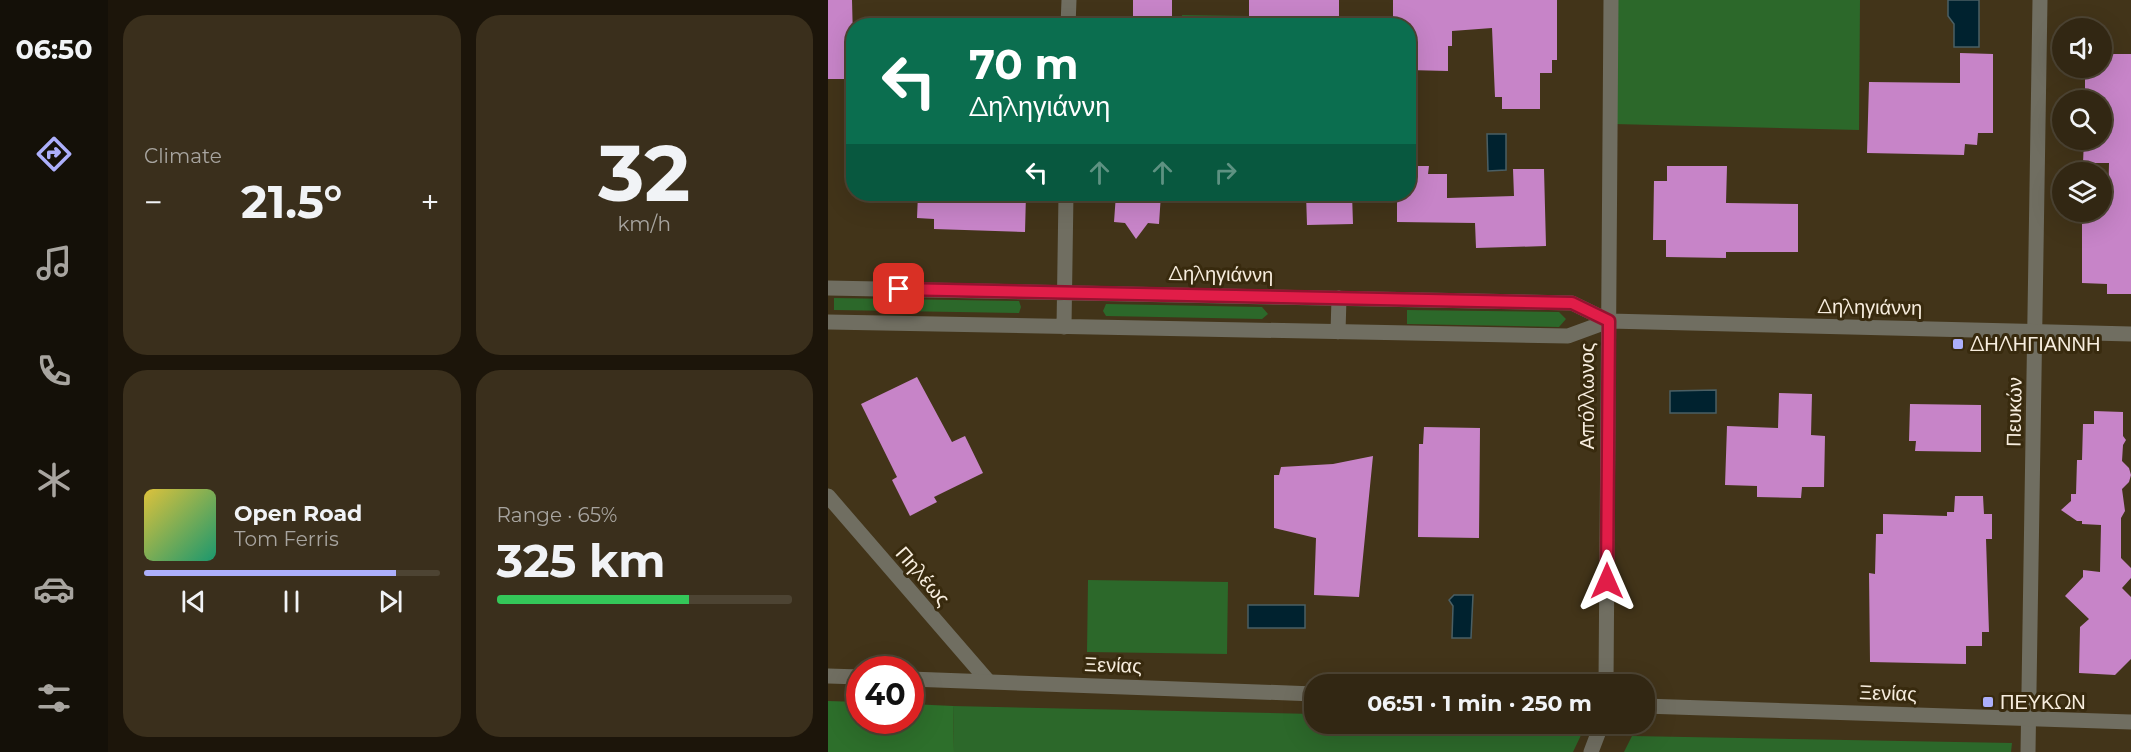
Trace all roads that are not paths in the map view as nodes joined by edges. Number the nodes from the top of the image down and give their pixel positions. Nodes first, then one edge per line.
1 (1069, 0) edge
2 (1611, 0) edge
3 (2040, 0) edge
4 (1068, 18) edge
5 (1066, 201) edge
6 (828, 288) edge
7 (1065, 292) junction
8 (1339, 298) junction
9 (1609, 321) junction
10 (828, 322) edge
11 (1064, 327) junction
12 (1338, 332) junction
13 (2036, 332) junction
14 (2131, 334) edge
15 (828, 496) edge
16 (1606, 674) edge
17 (828, 676) edge
18 (846, 677) edge
19 (924, 679) edge
20 (988, 681) junction
21 (1304, 694) edge
22 (1655, 706) edge
23 (2029, 719) junction
24 (2131, 722) edge
25 (1598, 734) edge
26 (1591, 752) edge
27 (2028, 752) edge

1 - 4 street
2 - 9 street, Απόλλωνος
3 - 13 street, Πευκών
5 - 7 street
6 - 7 street, Δηληγιάννη
7 - 8 street, Δηληγιάννη
7 - 11 street
8 - 9 street, Δηληγιάννη
8 - 12 street
9 - 12 street, Δηληγιάννη
9 - 13 street, Δηληγιάννη
9 - 16 street, Απόλλωνος
10 - 11 street, Δηληγιάννη
11 - 12 street, Δηληγιάννη
13 - 14 street, Δηληγιάννη
13 - 23 street, Πευκών
15 - 20 street, Πηλέως
17 - 18 street
19 - 20 street, Ξενίας
20 - 21 street, Ξενίας
22 - 23 street, Ξενίας
23 - 24 street, Ξενίας
23 - 27 street, Πευκών
25 - 26 street

